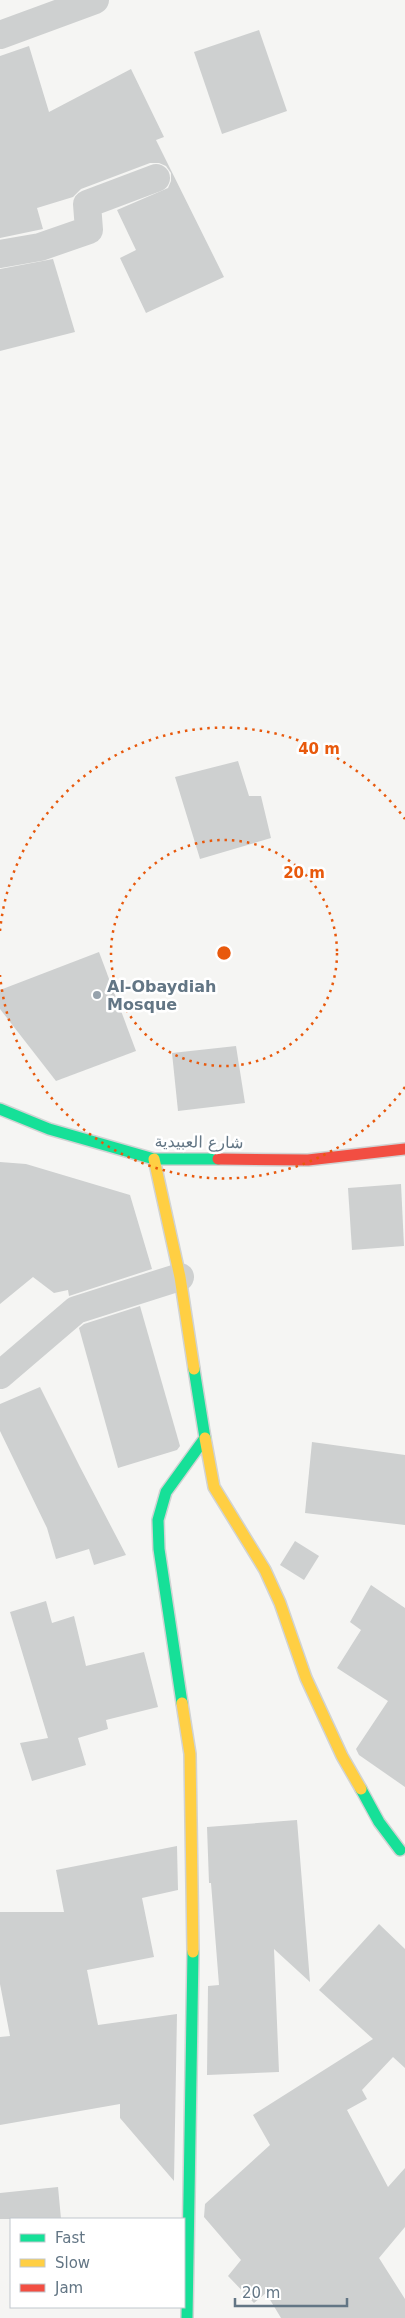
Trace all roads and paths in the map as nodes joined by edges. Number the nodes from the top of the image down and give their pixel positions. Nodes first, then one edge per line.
1 (94, 0) edge
2 (0, 35) edge
3 (156, 178) dead end
4 (0, 254) edge
5 (0, 1109) edge
6 (405, 1149) edge
7 (154, 1159) junction
8 (180, 1278) junction
9 (0, 1376) edge
10 (205, 1438) junction
11 (400, 1850) dead end
12 (187, 2318) edge

1 - 2 street
3 - 4 street
5 - 7 street, شارع العبيدية
6 - 7 street, شارع العبيدية
7 - 8 street
8 - 9 street
8 - 10 street
10 - 11 street
10 - 12 street

